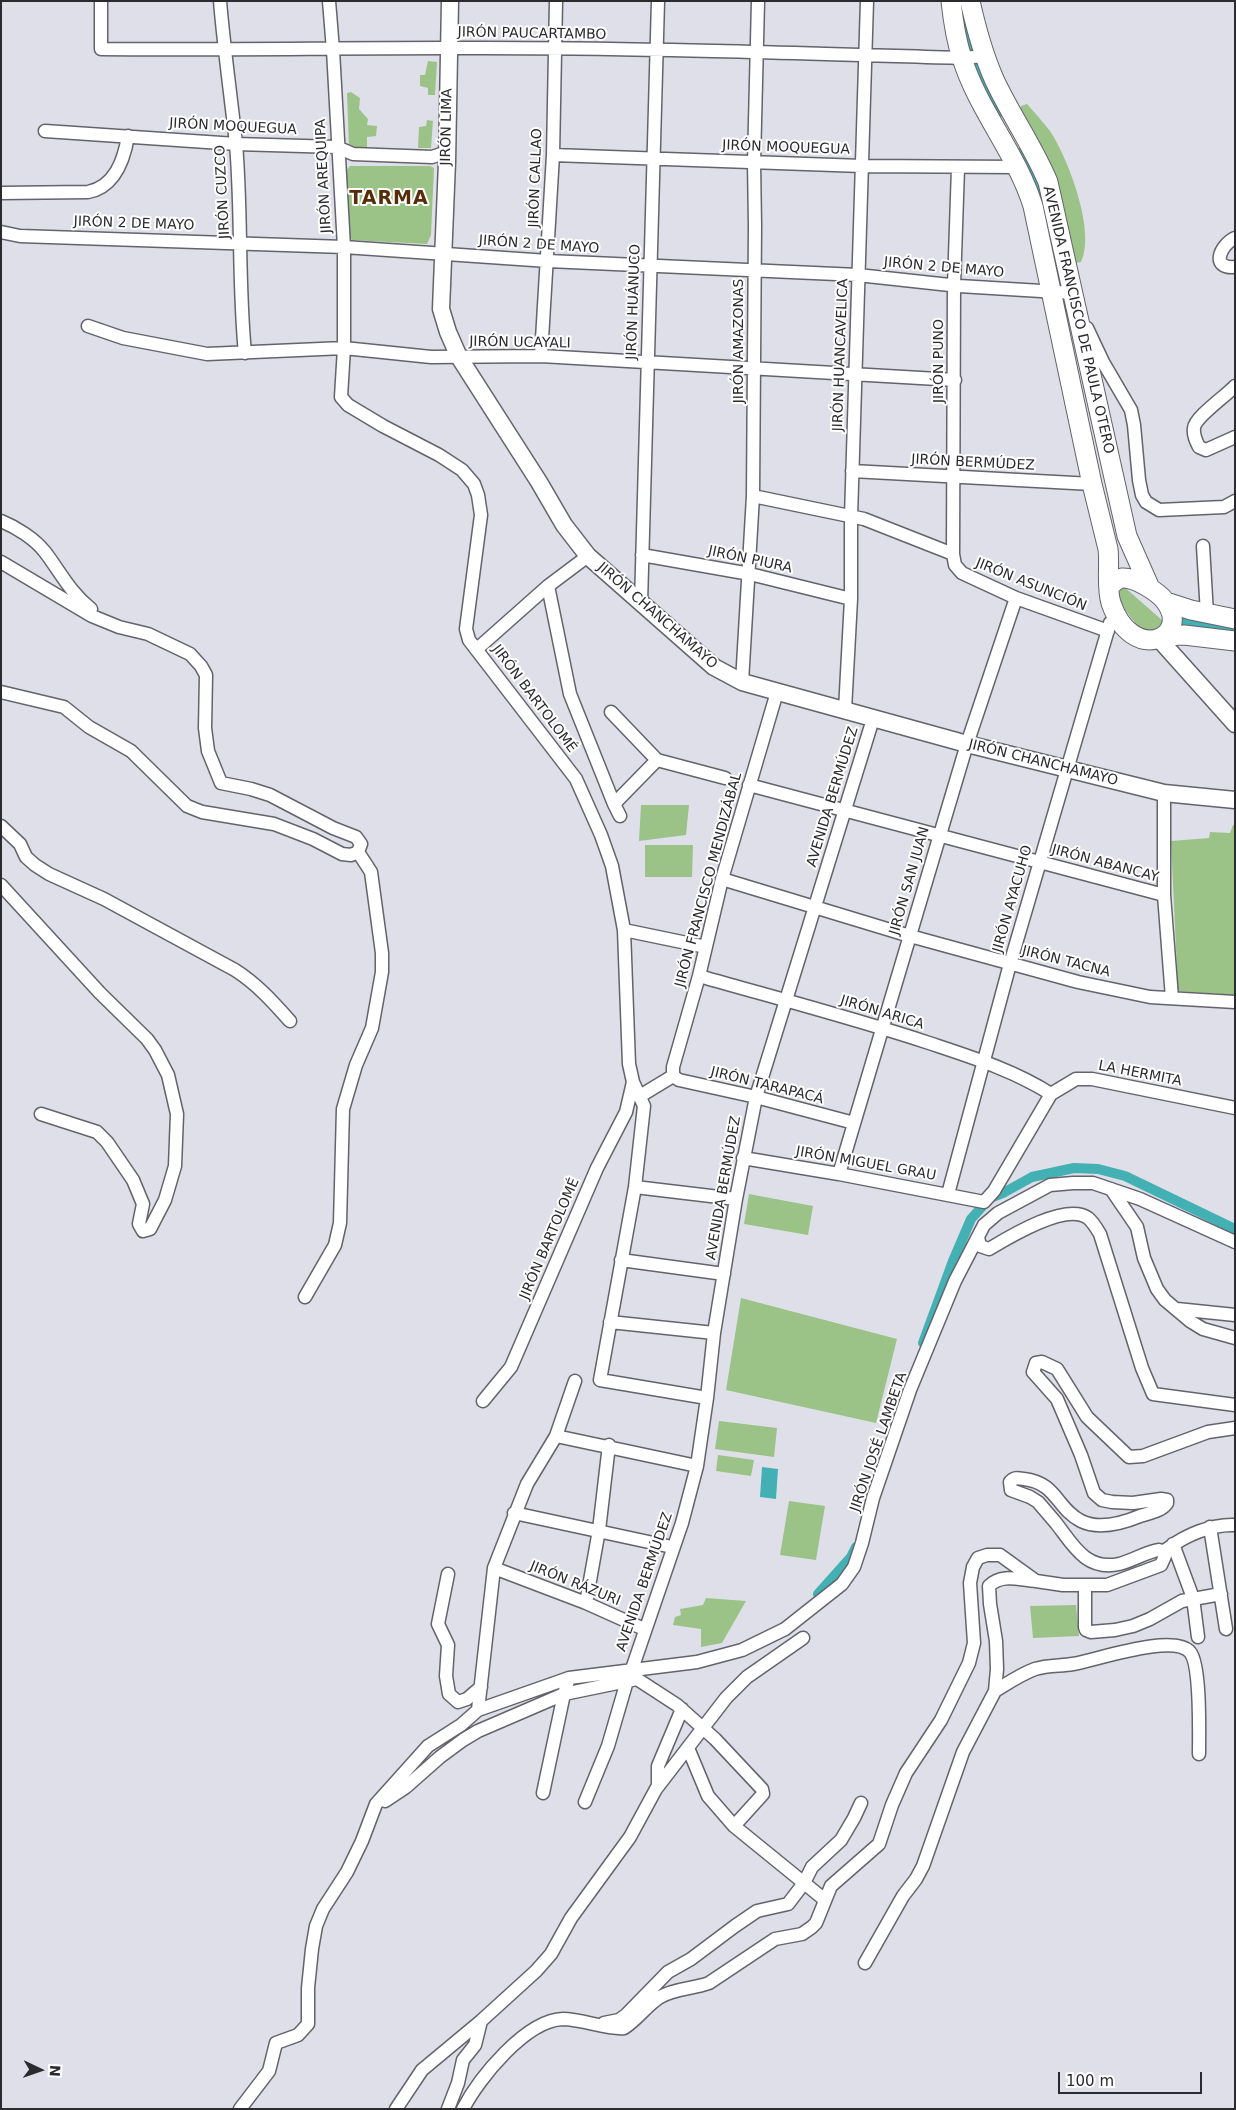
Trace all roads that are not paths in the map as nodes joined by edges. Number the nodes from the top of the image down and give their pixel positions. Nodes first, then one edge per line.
1 (100, 1) edge
2 (220, 1) edge
3 (329, 1) edge
4 (450, 1) edge
5 (556, 1) edge
6 (658, 1) edge
7 (758, 1) edge
8 (866, 1) edge
9 (951, 1) edge
10 (970, 1) edge
11 (448, 48) junction
12 (555, 49) junction
13 (224, 50) junction
14 (334, 50) junction
15 (657, 50) junction
16 (757, 53) junction
17 (865, 55) junction
18 (973, 57) junction
19 (45, 131) dead end
20 (128, 136) junction
21 (236, 144) junction
22 (337, 147) junction
23 (447, 152) junction
24 (553, 155) junction
25 (654, 159) junction
26 (754, 162) junction
27 (862, 166) junction
28 (1017, 167) junction
29 (958, 168) junction
30 (1, 193) edge
31 (1, 232) edge
32 (1235, 238) edge
33 (240, 242) junction
34 (344, 247) junction
35 (443, 254) junction
36 (548, 261) junction
37 (650, 266) junction
38 (1235, 267) edge
39 (755, 272) junction
40 (858, 275) junction
41 (954, 285) junction
42 (1052, 292) junction
43 (1076, 302) junction
44 (88, 326) dead end
45 (344, 348) junction
46 (245, 353) junction
47 (541, 356) junction
48 (459, 357) junction
49 (648, 362) junction
50 (754, 370) junction
51 (855, 373) junction
52 (955, 380) junction
53 (1235, 386) edge
54 (343, 401) joint
55 (1235, 437) edge
56 (852, 471) junction
57 (954, 477) junction
58 (1092, 484) junction
59 (753, 496) junction
60 (1235, 501) edge
61 (851, 517) junction
62 (1, 521) edge
63 (1203, 546) dead end
64 (953, 554) junction
65 (642, 555) junction
66 (588, 556) junction
67 (1, 562) edge
68 (750, 574) junction
69 (548, 586) junction
70 (1110, 586) junction
71 (1150, 588) junction
72 (1016, 598) junction
73 (850, 599) junction
74 (1166, 602) junction
75 (641, 603) junction
76 (1207, 614) junction
77 (1235, 619) edge
78 (106, 622) junction
79 (1113, 624) junction
80 (1162, 638) junction
81 (1235, 641) edge
82 (477, 649) junction
83 (742, 682) junction
84 (1, 692) edge
85 (777, 692) junction
86 (845, 710) junction
87 (611, 712) dead end
88 (873, 719) junction
89 (1235, 724) edge
90 (966, 744) junction
91 (657, 760) junction
92 (1066, 768) junction
93 (725, 778) dead end
94 (749, 785) junction
95 (1164, 793) junction
96 (1235, 800) edge
97 (614, 804) junction
98 (844, 811) junction
99 (620, 816) dead end
100 (1, 826) edge
101 (938, 836) junction
102 (358, 852) junction
103 (1039, 862) junction
104 (722, 879) junction
105 (1, 885) edge
106 (1164, 895) junction
107 (815, 908) junction
108 (624, 930) junction
109 (910, 936) junction
110 (706, 948) junction
111 (1010, 964) junction
112 (699, 976) junction
113 (1172, 998) junction
114 (786, 1000) junction
115 (1235, 1002) edge
116 (290, 1021) dead end
117 (883, 1028) junction
118 (983, 1061) junction
119 (673, 1076) junction
120 (633, 1082) junction
121 (1051, 1094) junction
122 (640, 1096) junction
123 (756, 1097) junction
124 (1235, 1108) edge
125 (41, 1114) dead end
126 (854, 1123) junction
127 (743, 1158) junction
128 (838, 1174) junction
129 (635, 1187) junction
130 (1111, 1189) junction
131 (948, 1194) junction
132 (736, 1199) junction
133 (984, 1202) joint
134 (978, 1237) junction
135 (1235, 1242) edge
136 (621, 1260) junction
137 (724, 1274) junction
138 (305, 1297) dead end
139 (1177, 1309) junction
140 (1235, 1315) edge
141 (610, 1322) junction
142 (714, 1333) junction
143 (1235, 1338) edge
144 (575, 1381) dead end
145 (708, 1398) junction
146 (483, 1401) dead end
147 (1235, 1405) edge
148 (1235, 1428) edge
149 (556, 1436) junction
150 (609, 1445) junction
151 (697, 1466) junction
152 (514, 1513) junction
153 (1235, 1525) edge
154 (1210, 1527) junction
155 (599, 1530) junction
156 (672, 1547) junction
157 (1168, 1548) junction
158 (494, 1568) junction
159 (448, 1574) dead end
160 (1036, 1581) junction
161 (1085, 1585) junction
162 (1221, 1594) junction
163 (1193, 1598) junction
164 (586, 1603) junction
165 (1226, 1629) dead end
166 (644, 1630) junction
167 (1198, 1637) dead end
168 (803, 1638) dead end
169 (632, 1676) junction
170 (569, 1678) junction
171 (481, 1687) junction
172 (995, 1690) junction
173 (564, 1694) junction
174 (682, 1709) junction
175 (478, 1710) junction
176 (702, 1729) junction
177 (688, 1748) junction
178 (1199, 1754) dead end
179 (658, 1786) junction
180 (543, 1793) dead end
181 (586, 1802) dead end
182 (861, 1803) dead end
183 (376, 1804) junction
184 (734, 1826) junction
185 (804, 1883) junction
186 (825, 1900) junction
187 (865, 1963) dead end
188 (481, 2021) junction
189 (599, 2024) junction
190 (240, 2109) edge
191 (396, 2109) edge
192 (448, 2109) edge
193 (463, 2109) edge

1 - 13 street, JIRÓN PAUCARTAMBO
2 - 13 street, JIRÓN CUZCO
3 - 14 street, JIRÓN AREQUIPA
4 - 11 main road, JIRÓN LIMA
5 - 12 street, JIRÓN CALLAO
6 - 15 street, JIRÓN HUÁNUCO
7 - 16 street, JIRÓN AMAZONAS
8 - 17 street, JIRÓN HUANCAVELICA
9 - 18 highway, AVENIDA FRANCISCO DE PAULA OTERO
10 - 18 highway, AVENIDA FRANCISCO DE PAULA OTERO
11 - 12 street, JIRÓN PAUCARTAMBO
11 - 14 street, JIRÓN PAUCARTAMBO
11 - 23 main road, JIRÓN LIMA
12 - 15 street, JIRÓN PAUCARTAMBO
12 - 24 street, JIRÓN CALLAO
13 - 14 street, JIRÓN PAUCARTAMBO
13 - 21 street, JIRÓN CUZCO
14 - 22 street, JIRÓN AREQUIPA
15 - 16 street, JIRÓN PAUCARTAMBO
15 - 25 street, JIRÓN HUÁNUCO
16 - 17 street, JIRÓN PAUCARTAMBO
16 - 26 street, JIRÓN AMAZONAS
17 - 18 street, JIRÓN PAUCARTAMBO
17 - 27 street, JIRÓN HUANCAVELICA
18 - 28 highway, AVENIDA FRANCISCO DE PAULA OTERO
18 - 43 highway, AVENIDA FRANCISCO DE PAULA OTERO
19 - 20 street, JIRÓN MOQUEGUA
20 - 21 street, JIRÓN MOQUEGUA
20 - 30 street
21 - 22 street, JIRÓN MOQUEGUA
21 - 33 street, JIRÓN CUZCO
22 - 23 street, JIRÓN MOQUEGUA
22 - 34 street, JIRÓN AREQUIPA
23 - 35 main road, JIRÓN LIMA
24 - 25 street, JIRÓN MOQUEGUA
24 - 36 street, JIRÓN CALLAO
25 - 26 street, JIRÓN MOQUEGUA
25 - 37 street, JIRÓN HUÁNUCO
26 - 27 street, JIRÓN MOQUEGUA
26 - 39 street, JIRÓN AMAZONAS
27 - 29 street, JIRÓN MOQUEGUA
27 - 40 street, JIRÓN HUANCAVELICA
28 - 29 street, JIRÓN MOQUEGUA
28 - 42 highway, AVENIDA FRANCISCO DE PAULA OTERO
29 - 41 street, JIRÓN PUNO
31 - 33 street, JIRÓN 2 DE MAYO
32 - 38 street
33 - 34 street, JIRÓN 2 DE MAYO
33 - 46 street, JIRÓN CUZCO
34 - 35 street, JIRÓN 2 DE MAYO
34 - 45 street, JIRÓN AREQUIPA
35 - 36 street, JIRÓN 2 DE MAYO
35 - 48 main road, JIRÓN CHANCHAMAYO
36 - 37 street, JIRÓN 2 DE MAYO
36 - 47 street, JIRÓN CALLAO
37 - 39 street, JIRÓN 2 DE MAYO
37 - 49 street, JIRÓN HUÁNUCO
39 - 40 street, JIRÓN 2 DE MAYO
39 - 50 street, JIRÓN AMAZONAS
40 - 41 street, JIRÓN 2 DE MAYO
40 - 51 street, JIRÓN HUANCAVELICA
41 - 42 street, JIRÓN 2 DE MAYO
41 - 52 street, JIRÓN PUNO
42 - 43 street, JIRÓN 2 DE MAYO
42 - 58 highway, AVENIDA FRANCISCO DE PAULA OTERO
43 - 60 street
43 - 71 highway, AVENIDA FRANCISCO DE PAULA OTERO
44 - 46 street, JIRÓN UCAYALI
45 - 46 street, JIRÓN UCAYALI
45 - 48 street, JIRÓN UCAYALI
45 - 54 street, JIRÓN AREQUIPA
47 - 48 street, JIRÓN UCAYALI
47 - 49 street, JIRÓN UCAYALI
48 - 66 main road, JIRÓN CHANCHAMAYO
49 - 50 street, JIRÓN UCAYALI
49 - 65 street, JIRÓN HUÁNUCO
50 - 51 street, JIRÓN UCAYALI
50 - 59 street, JIRÓN AMAZONAS
51 - 52 street, JIRÓN UCAYALI
51 - 56 street, JIRÓN HUANCAVELICA
52 - 57 street, JIRÓN PUNO
53 - 55 street
54 - 82 street, JIRÓN BARTOLOMÉ
56 - 57 street, JIRÓN BERMÚDEZ
56 - 61 street, JIRÓN HUANCAVELICA
57 - 58 street, JIRÓN BERMÚDEZ
57 - 64 street, JIRÓN PUNO
58 - 70 highway, AVENIDA FRANCISCO DE PAULA OTERO
59 - 61 street
59 - 68 street, JIRÓN AMAZONAS
61 - 64 street
61 - 73 street, JIRÓN HUANCAVELICA
62 - 78 street
63 - 76 street
64 - 72 street, JIRÓN ASUNCIÓN
65 - 68 street, JIRÓN PIURA
65 - 75 street, JIRÓN HUÁNUCO
66 - 69 street
66 - 75 main road, JIRÓN CHANCHAMAYO
67 - 78 street
68 - 73 street, JIRÓN PIURA
68 - 83 street, JIRÓN AMAZONAS
69 - 82 street
69 - 97 street
70 - 71 highway
70 - 79 highway
71 - 74 highway
72 - 79 street, JIRÓN ASUNCIÓN
72 - 90 street, JIRÓN SAN JUAN
73 - 86 street, JIRÓN HUANCAVELICA
74 - 76 highway
74 - 80 highway
75 - 83 main road, JIRÓN CHANCHAMAYO
76 - 77 highway
78 - 102 street
79 - 80 highway
79 - 92 street, JIRÓN AYACUHO
80 - 81 highway
80 - 89 main road
82 - 108 street, JIRÓN BARTOLOMÉ
83 - 85 main road, JIRÓN CHANCHAMAYO
84 - 102 street
85 - 86 main road, JIRÓN CHANCHAMAYO
85 - 94 street, JIRÓN FRANCISCO MENDIZÁBAL
86 - 88 main road, JIRÓN CHANCHAMAYO
87 - 91 street
88 - 90 main road, JIRÓN CHANCHAMAYO
88 - 98 street, AVENIDA BERMÚDEZ
90 - 92 main road, JIRÓN CHANCHAMAYO
90 - 101 street, JIRÓN SAN JUAN
91 - 93 street
91 - 97 street
92 - 95 main road, JIRÓN CHANCHAMAYO
92 - 103 street, JIRÓN AYACUHO
94 - 98 street, JIRÓN ABANCAY
94 - 104 street, JIRÓN FRANCISCO MENDIZÁBAL
95 - 96 main road, JIRÓN CHANCHAMAYO
95 - 106 street
97 - 99 street
98 - 101 street, JIRÓN ABANCAY
98 - 107 street, AVENIDA BERMÚDEZ
100 - 116 street
101 - 103 street, JIRÓN ABANCAY
101 - 109 street, JIRÓN SAN JUAN
102 - 138 street
103 - 106 street, JIRÓN ABANCAY
103 - 111 street, JIRÓN AYACUHO
104 - 107 street, JIRÓN TACNA
104 - 110 street, JIRÓN FRANCISCO MENDIZÁBAL
105 - 125 street
106 - 113 street
107 - 109 street, JIRÓN TACNA
107 - 114 street, AVENIDA BERMÚDEZ
108 - 110 street
108 - 120 street, JIRÓN BARTOLOMÉ
109 - 111 street, JIRÓN TACNA
109 - 117 street, JIRÓN SAN JUAN
110 - 112 street, JIRÓN FRANCISCO MENDIZÁBAL
111 - 113 street, JIRÓN TACNA
111 - 118 street, JIRÓN AYACUHO
112 - 114 street, JIRÓN ARICA
112 - 119 street, JIRÓN FRANCISCO MENDIZÁBAL
113 - 115 street, JIRÓN TACNA
114 - 117 street, JIRÓN ARICA
114 - 123 street, AVENIDA BERMÚDEZ
117 - 118 street, JIRÓN ARICA
117 - 126 street, JIRÓN SAN JUAN
118 - 121 street, JIRÓN ARICA
118 - 131 street, JIRÓN AYACUHO
119 - 122 street
119 - 123 street, JIRÓN TARAPACÁ
120 - 122 street, JIRÓN BARTOLOMÉ
120 - 146 street, JIRÓN BARTOLOMÉ
121 - 124 street, LA HERMITA
121 - 133 street, LA HERMITA
122 - 129 street
123 - 126 street, JIRÓN TARAPACÁ
123 - 127 street, AVENIDA BERMÚDEZ
126 - 128 street, JIRÓN SAN JUAN
127 - 128 street, JIRÓN MIGUEL GRAU
127 - 132 street, AVENIDA BERMÚDEZ
128 - 131 street, JIRÓN MIGUEL GRAU
129 - 132 street
129 - 136 street
130 - 134 street, JIRÓN JOSÉ LAMBETA
130 - 135 street, JIRÓN JOSÉ LAMBETA
130 - 139 street
131 - 133 street, JIRÓN MIGUEL GRAU
132 - 137 street, AVENIDA BERMÚDEZ
134 - 147 street
134 - 169 street, JIRÓN JOSÉ LAMBETA
136 - 137 street
136 - 141 street
137 - 142 street, AVENIDA BERMÚDEZ
139 - 140 street
139 - 143 street
141 - 142 street
141 - 145 street
142 - 145 street, AVENIDA BERMÚDEZ
144 - 149 street
145 - 151 street, AVENIDA BERMÚDEZ
148 - 157 street
149 - 150 street
149 - 152 street
150 - 151 street
150 - 155 street
151 - 156 street, AVENIDA BERMÚDEZ
152 - 155 street
152 - 158 street
153 - 154 street
154 - 157 street
154 - 162 street
155 - 156 street
155 - 164 street
156 - 166 street, AVENIDA BERMÚDEZ
157 - 161 street
157 - 163 street
158 - 164 street, JIRÓN RÁZURI
158 - 171 street
159 - 171 street
160 - 161 street
160 - 172 street
160 - 186 street
161 - 163 street
162 - 163 street
162 - 165 street
163 - 167 street
164 - 166 street, JIRÓN RÁZURI
166 - 169 street, AVENIDA BERMÚDEZ
168 - 176 street
169 - 170 street
169 - 173 street
169 - 174 street
169 - 181 street, AVENIDA BERMÚDEZ
170 - 173 street
170 - 175 street
171 - 175 street
172 - 178 street
172 - 187 street
173 - 180 street
173 - 183 street
174 - 176 street
174 - 179 street
175 - 183 street
176 - 177 street
176 - 184 street
177 - 179 street
177 - 184 street
179 - 188 street
182 - 185 street
183 - 190 street
184 - 185 street
185 - 186 street
185 - 189 street
186 - 189 street
188 - 191 street
188 - 192 street
189 - 193 street

